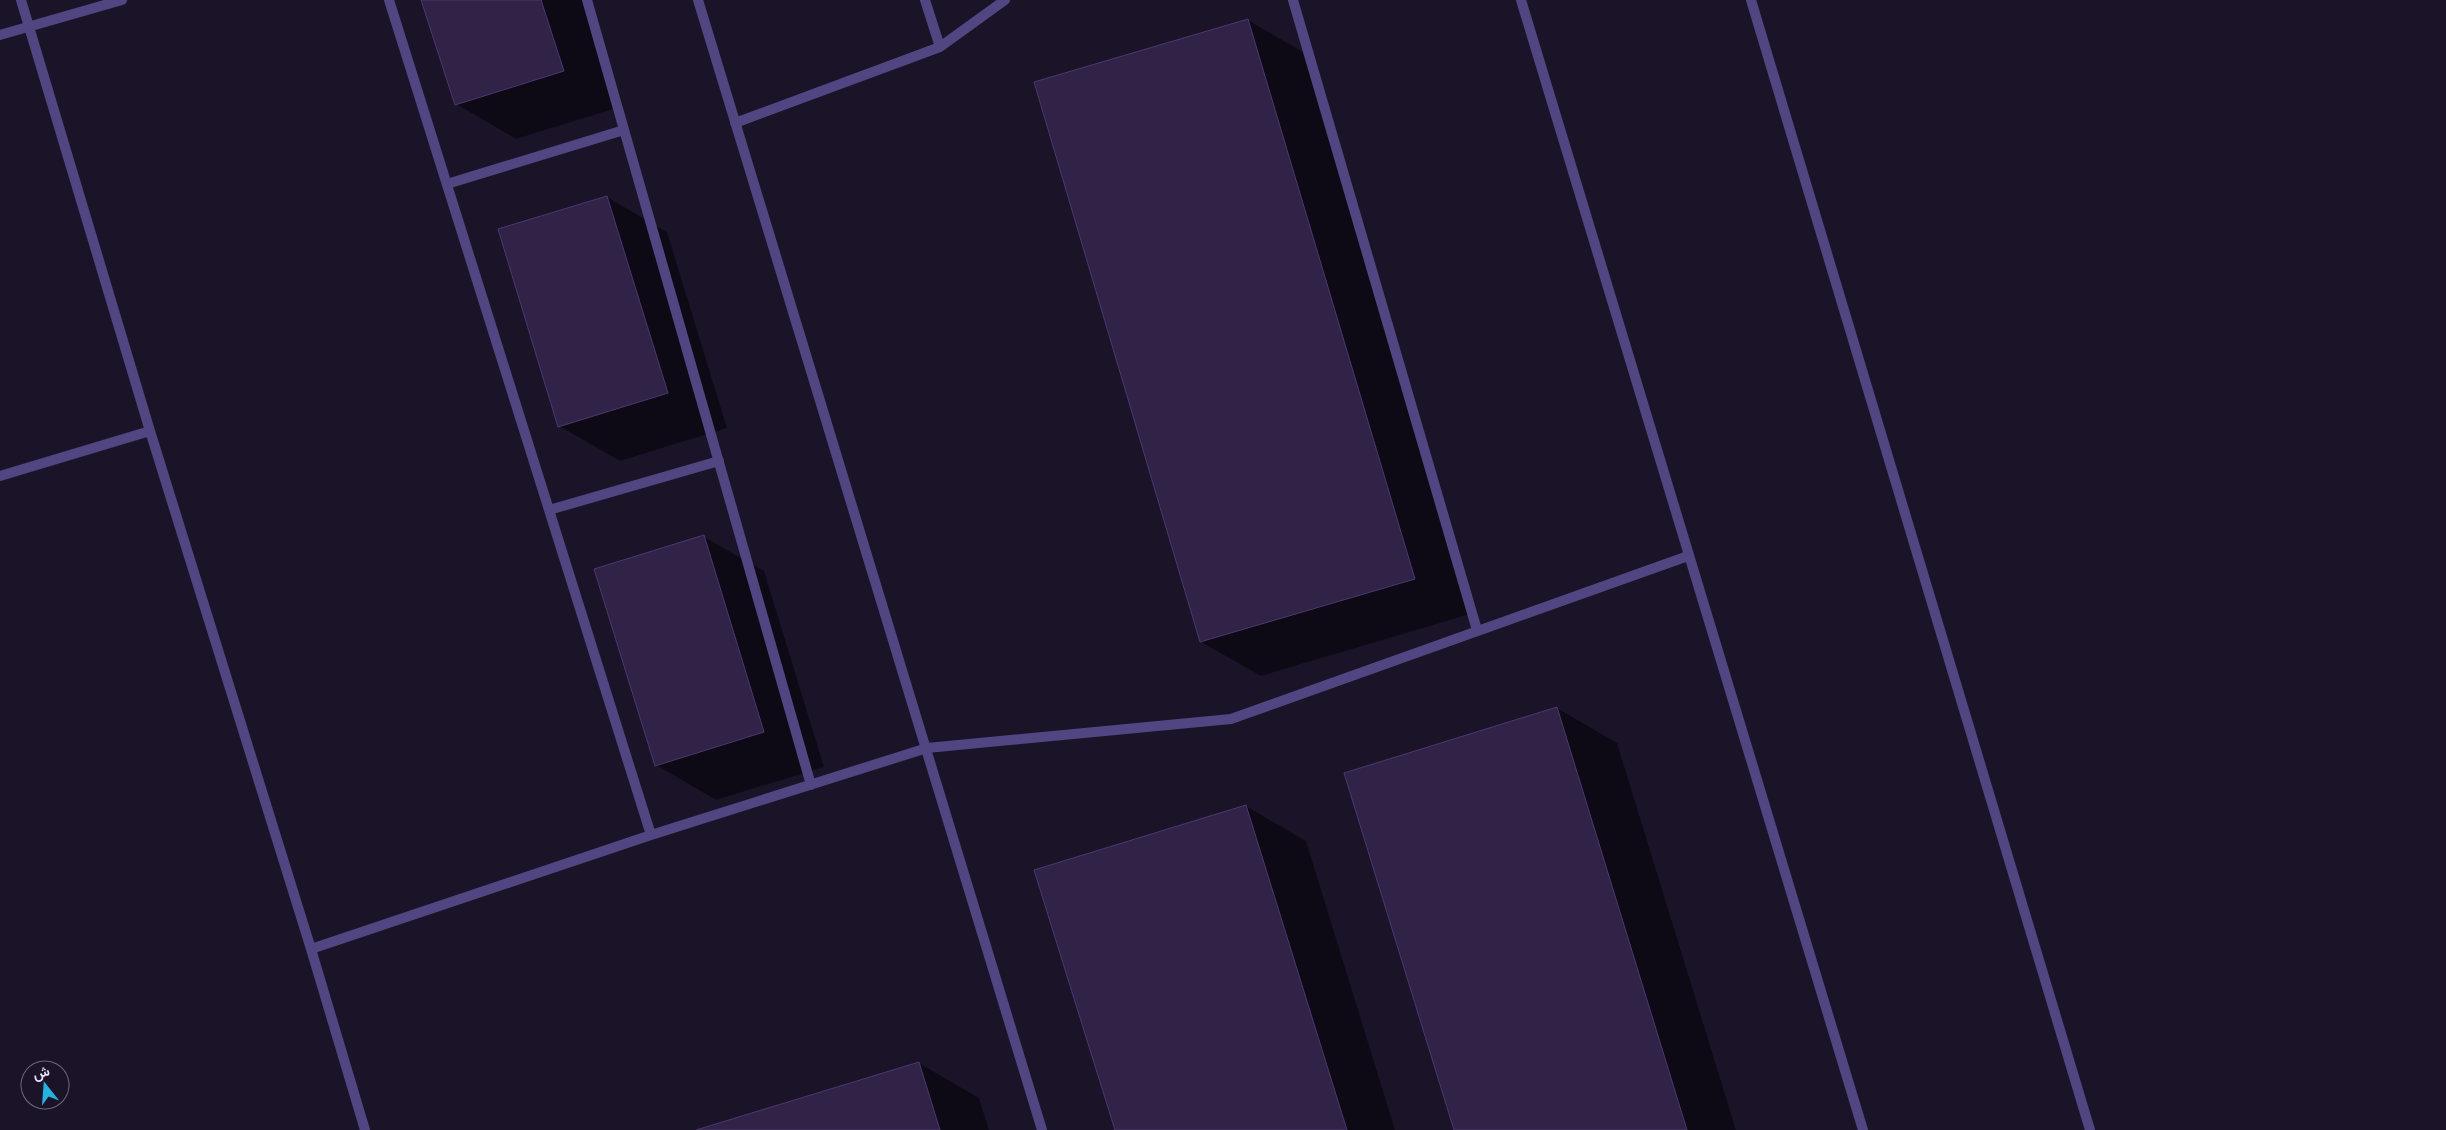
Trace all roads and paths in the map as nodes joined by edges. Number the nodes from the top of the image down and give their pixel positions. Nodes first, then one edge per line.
1 (21, 0) edge
2 (122, 0) edge
3 (389, 0) edge
4 (587, 0) edge
5 (698, 0) edge
6 (925, 0) edge
7 (1005, 0) edge
8 (1293, 0) edge
9 (1521, 0) edge
10 (1751, 0) edge
11 (29, 26) junction
12 (0, 35) edge
13 (940, 47) junction
14 (736, 123) junction
15 (624, 130) junction
16 (447, 184) junction
17 (150, 431) junction
18 (719, 461) junction
19 (0, 476) edge
20 (549, 510) junction
21 (1688, 556) junction
22 (1476, 630) junction
23 (927, 748) junction
24 (811, 785) junction
25 (651, 835) junction
26 (311, 949) junction
27 (365, 1130) edge
28 (1042, 1130) edge
29 (1863, 1130) edge
30 (2090, 1130) edge

1 - 11 street
2 - 11 street
3 - 16 street
4 - 15 street
5 - 14 street
6 - 13 street
7 - 13 street
8 - 22 street
9 - 21 street
10 - 30 street
11 - 12 street
11 - 17 street
13 - 14 street
14 - 23 street
15 - 16 street
15 - 18 street
16 - 20 street
17 - 19 street
17 - 26 street
18 - 20 street
18 - 24 street
20 - 25 street
21 - 22 street
21 - 29 street
22 - 23 street
23 - 24 street
23 - 28 street
24 - 25 street
25 - 26 street
26 - 27 street

